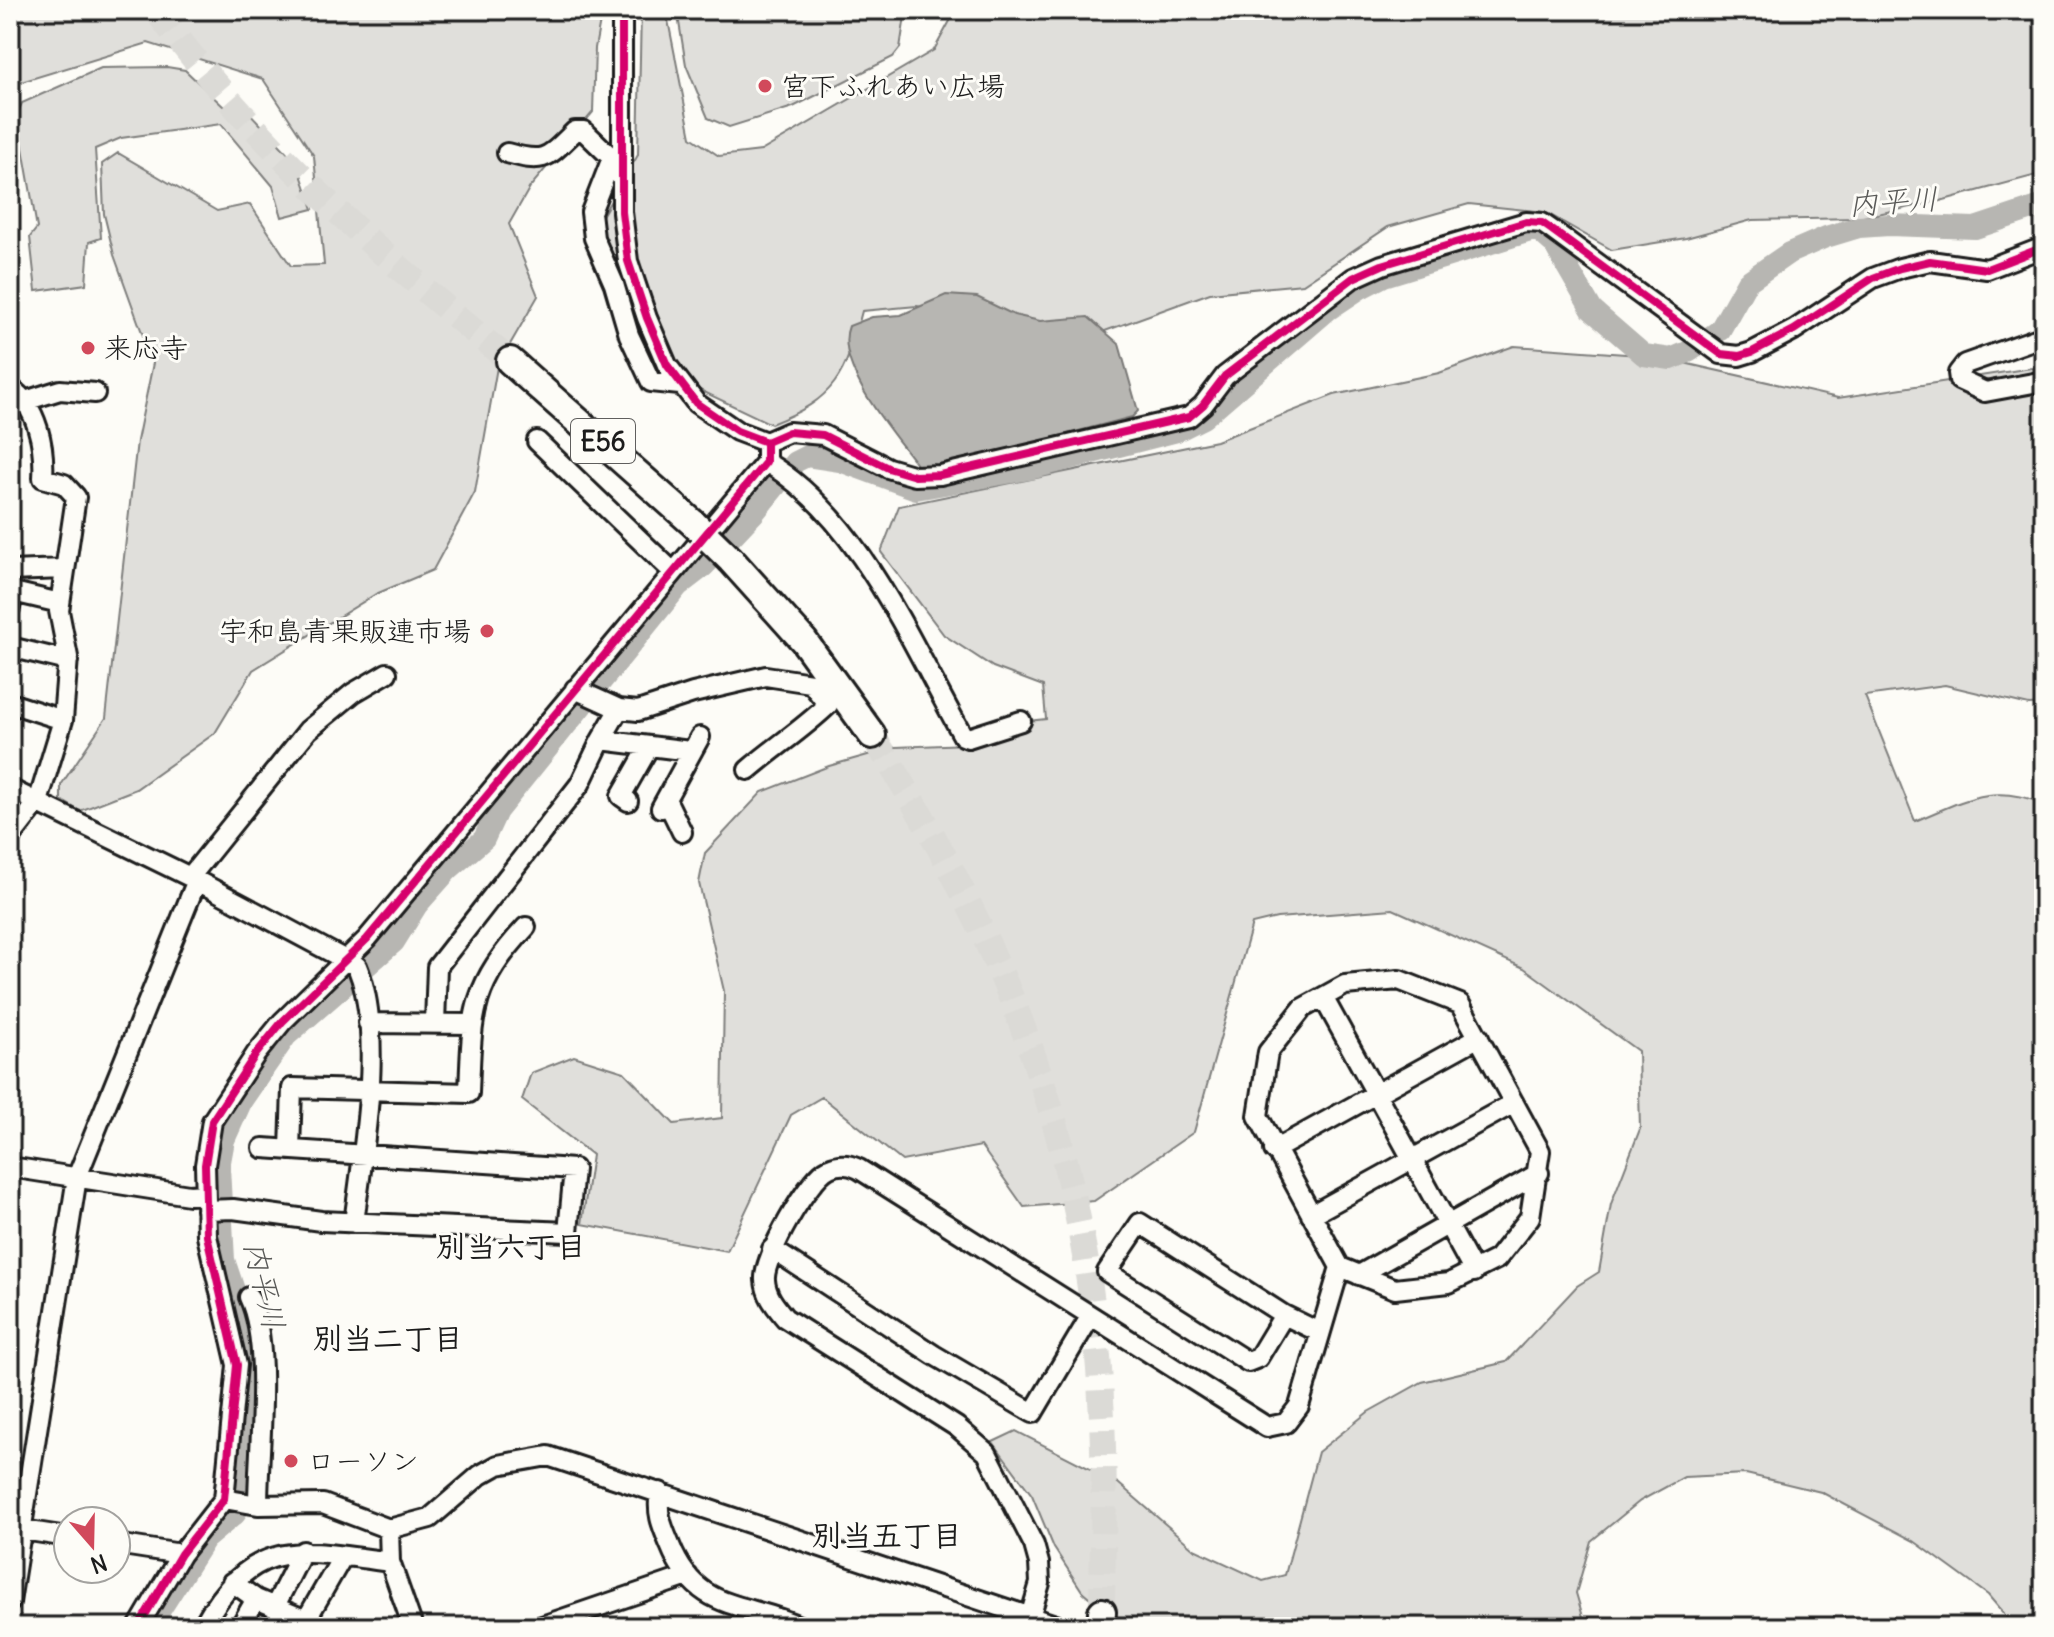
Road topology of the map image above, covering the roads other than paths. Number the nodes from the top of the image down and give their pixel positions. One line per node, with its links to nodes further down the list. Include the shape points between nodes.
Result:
1 (622, 10): 7 (street, via 622,212 628,261 647,318)
2 (507, 153): 7 (street, via 545,159 575,131 584,131 612,158 591,212 594,238 651,382)
3 (2044, 247): 12 (street, via 1987,269 1930,261 1900,268 1873,278 1794,330 1739,356 1721,354 1542,223 1526,222 1353,278 1235,368 1189,417 1153,428 915,476 823,435 789,432)
4 (2044, 336): 6 (street, via 1965,364 1958,373 1959,380 1985,392)
5 (510, 361): 27 (highway, E56, bridge, via 731,560 804,641)
6 (2044, 381)
7 (680, 385): 12 (street, via 737,431)
8 (10, 388): 10 (street)
9 (95, 393): 10 (street, via 60,390)
10 (25, 401): 14 (street, via 45,450 45,482 64,484 76,497)
11 (537, 441): 16 (street)
12 (766, 442): 13 (street)
13 (776, 469): 16 (street); 26 (street, via 816,503 862,556 963,736)
14 (64, 569): 15 (street); 17 (street)
15 (10, 571)
16 (672, 571): 22 (street)
17 (60, 603): 18 (street, via 13,592); 20 (street)
18 (10, 608)
19 (10, 647): 20 (street)
20 (68, 661): 25 (street)
21 (387, 673): 36 (street, via 308,730)
22 (580, 692): 24 (street); 38 (street)
23 (10, 703): 25 (street)
24 (613, 706): 28 (street); 30 (street, via 638,711 766,676 811,683 828,705)
25 (63, 720): 33 (street)
26 (1021, 721)
27 (872, 735)
28 (601, 740): 29 (street); 41 (street, via 580,784 437,967)
29 (649, 747): 32 (street, via 621,796); 34 (street, via 695,744 663,804)
30 (748, 770)
31 (10, 789): 33 (street)
32 (628, 801)
33 (38, 802): 35 (street); 36 (street)
34 (682, 832)
35 (10, 838)
36 (193, 879): 38 (street); 54 (street)
37 (526, 927): 42 (street, via 479,989)
38 (356, 970): 40 (street); 55 (street, via 282,1022 226,1096 206,1146)
39 (1323, 997): 43 (street, via 1345,985 1399,980 1460,1004); 45 (street); 49 (street, via 1303,1008 1268,1052 1258,1116)
40 (368, 1023): 41 (street); 44 (street)
41 (435, 1023): 42 (street)
42 (472, 1024): 44 (street, via 469,1093)
43 (1479, 1037): 45 (street); 46 (street)
44 (369, 1089): 48 (street, via 292,1088); 50 (street)
45 (1377, 1094): 49 (street); 51 (street)
46 (1514, 1103): 51 (street); 53 (street, via 1540,1151)
47 (263, 1148): 48 (street)
48 (290, 1150): 50 (street)
49 (1274, 1150): 56 (street)
50 (362, 1156): 57 (street); 57 (street, via 574,1169 568,1232)
51 (1413, 1159): 56 (street); 58 (street)
52 (10, 1167): 54 (street)
53 (1539, 1173): 58 (street); 61 (street, via 1530,1217 1497,1259)
54 (77, 1177): 55 (street); 69 (street)
55 (215, 1206): 57 (street); 68 (street, via 212,1263 235,1341)
56 (1311, 1215): 60 (street)
57 (354, 1223)
58 (1449, 1224): 61 (street); 62 (street)
59 (772, 1249): 65 (street, via 822,1172 843,1164 859,1169); 65 (street, via 1033,1413); 82 (street, via 765,1282 785,1318 957,1427 987,1453 1037,1554 1040,1583)
60 (1340, 1267): 62 (street); 66 (street)
61 (1474, 1272): 62 (street, via 1449,1283 1395,1289)
62 (1359, 1275)
63 (249, 1297): 68 (street, via 262,1359)
64 (1284, 1315): 64 (street, via 1258,1358 1248,1362 1107,1272 1140,1223); 66 (street)
65 (1090, 1317): 66 (street, via 1267,1427 1295,1416)
66 (1319, 1332)
67 (660, 1492): 70 (street, via 566,1459 524,1458 480,1475 430,1518); 77 (street, via 657,1510); 82 (street)
68 (241, 1502): 70 (street, via 323,1504); 74 (street)
69 (17, 1529): 71 (street); 80 (street)
70 (389, 1529): 76 (street)
71 (52, 1534)
72 (132, 1546): 74 (street)
73 (303, 1551): 75 (street); 78 (street, via 267,1559); 81 (street)
74 (181, 1554): 84 (street)
75 (343, 1556): 76 (street); 83 (street)
76 (390, 1562): 87 (street)
77 (688, 1576): 88 (street); 89 (street, via 714,1598)
78 (232, 1582): 79 (street); 85 (street)
79 (256, 1599): 81 (street); 86 (street)
80 (10, 1602)
81 (274, 1608): 83 (street)
82 (1030, 1617): 90 (street)
83 (310, 1625)
84 (138, 1627)
85 (202, 1627)
86 (240, 1627)
87 (413, 1627)
88 (539, 1627)
89 (801, 1627)
90 (1061, 1627)

